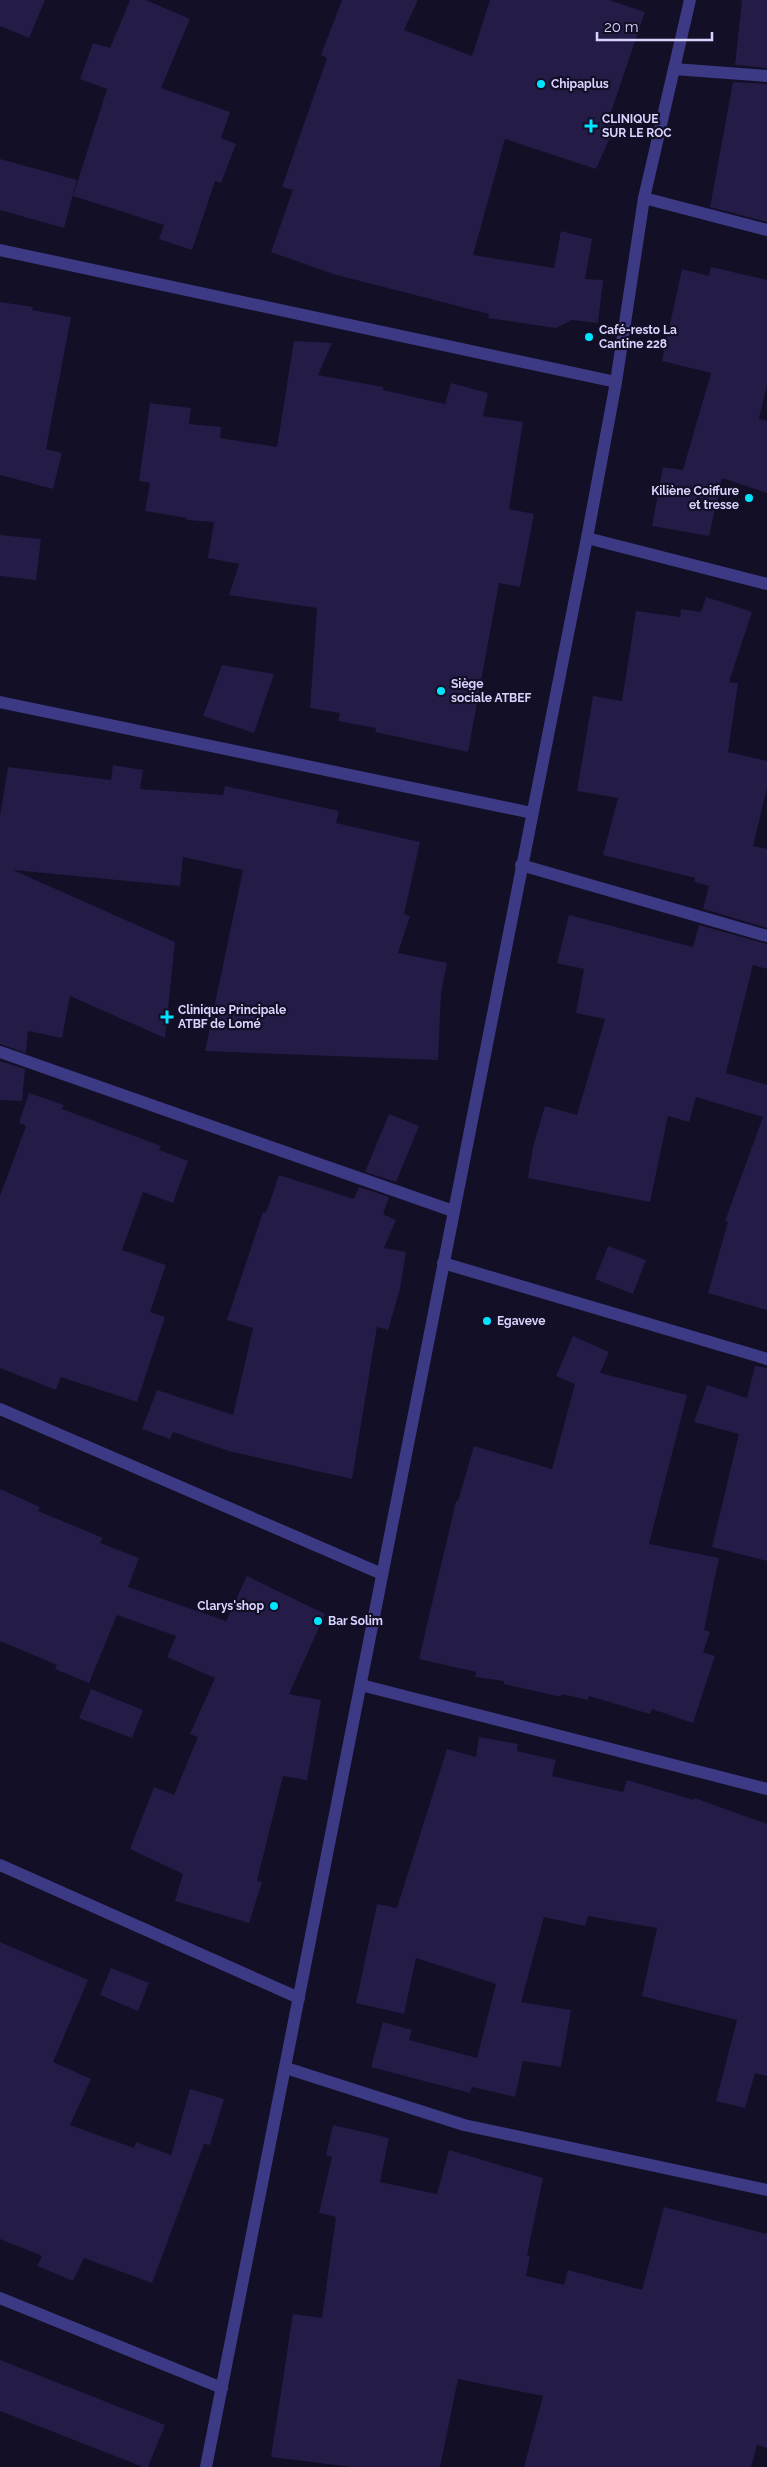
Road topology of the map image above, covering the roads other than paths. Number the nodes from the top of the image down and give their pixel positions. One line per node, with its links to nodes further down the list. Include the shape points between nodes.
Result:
1 (690, 0): 2 (street)
2 (674, 69): 3 (street); 4 (street)
3 (767, 76)
4 (644, 198): 5 (street); 7 (street)
5 (767, 230)
6 (0, 250): 7 (street)
7 (616, 382): 8 (street)
8 (587, 538): 9 (street); 11 (street)
9 (767, 584)
10 (0, 702): 11 (street)
11 (532, 813): 12 (street)
12 (521, 865): 13 (street); 15 (street)
13 (767, 936)
14 (0, 1052): 15 (street)
15 (453, 1210): 16 (street)
16 (443, 1263): 17 (street); 19 (street)
17 (767, 1359)
18 (0, 1409): 19 (street)
19 (382, 1574): 20 (street)
20 (361, 1685): 21 (street); 23 (street)
21 (767, 1789)
22 (0, 1866): 23 (street)
23 (299, 1998): 24 (street)
24 (286, 2068): 25 (street, via 464,2124); 27 (street)
25 (767, 2190)
26 (0, 2298): 27 (street)
27 (222, 2388): 28 (street)
28 (206, 2467)

